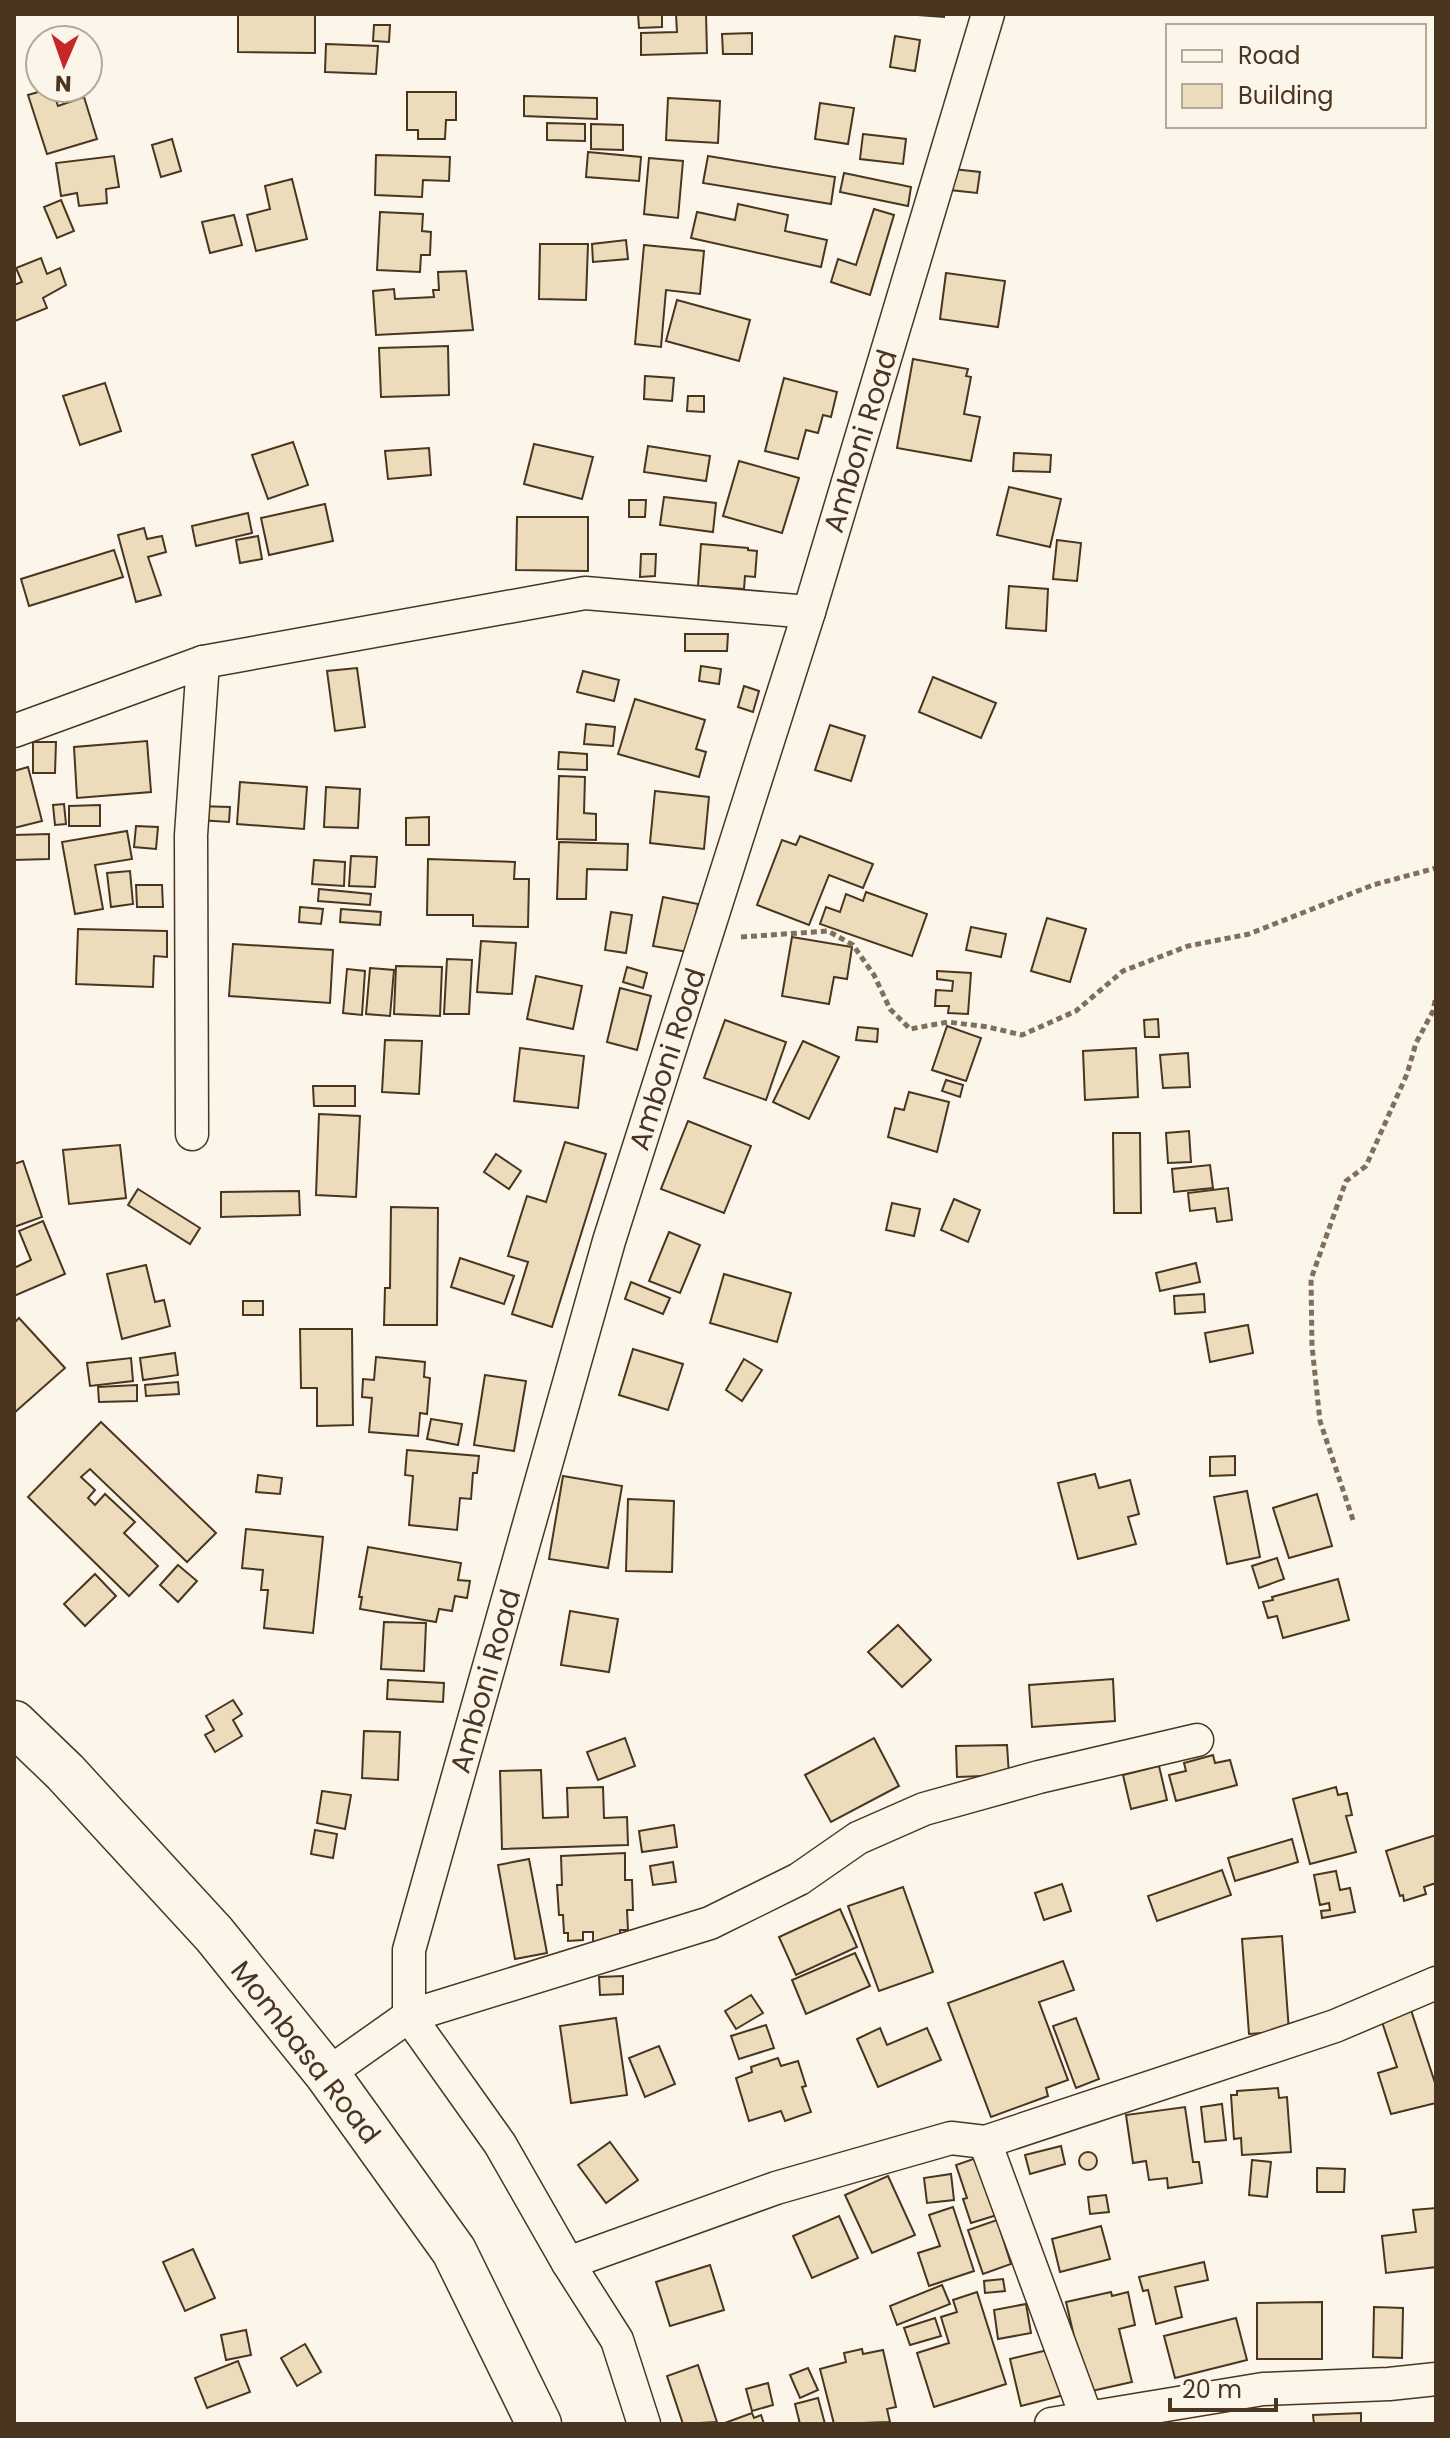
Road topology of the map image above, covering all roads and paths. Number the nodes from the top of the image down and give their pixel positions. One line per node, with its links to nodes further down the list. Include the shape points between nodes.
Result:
1 (988, 14): 2 (street, Amboni Road)
2 (809, 612): 3 (street, via 585,593); 6 (street, Amboni Road)
3 (203, 662): 4 (street); 8 (street, via 191,835)
4 (14, 731)
5 (1436, 868): 6 (path, via 1373,885 1249,934 1188,946 1123,971 1076,1011 1022,1035 948,1022 910,1029 890,1009 853,945 828,931)
6 (705, 940): 13 (street, Amboni Road, via 609,1241 409,1950)
7 (1436, 996): 9 (path, via 1366,1166 1346,1181 1311,1279 1320,1421)
8 (192, 1134)
9 (1353, 1520)
10 (14, 1723): 14 (highway, Mombasa Road, via 214,1934)
11 (1197, 1740): 13 (street, via 924,1809 858,1838 799,1879 710,1923)
12 (1436, 1983): 15 (street, via 1335,2026)
13 (409, 2016): 14 (street); 16 (street, via 500,2144)
14 (327, 2074): 19 (highway, Mombasa Road, via 454,2251)
15 (985, 2142): 16 (street, via 951,2138 791,2183); 18 (street)
16 (568, 2263): 20 (street, via 617,2340)
17 (1436, 2379): 18 (street, via 1263,2389)
18 (1087, 2420): 21 (street)
19 (539, 2424)
20 (644, 2424)
21 (1051, 2424)

